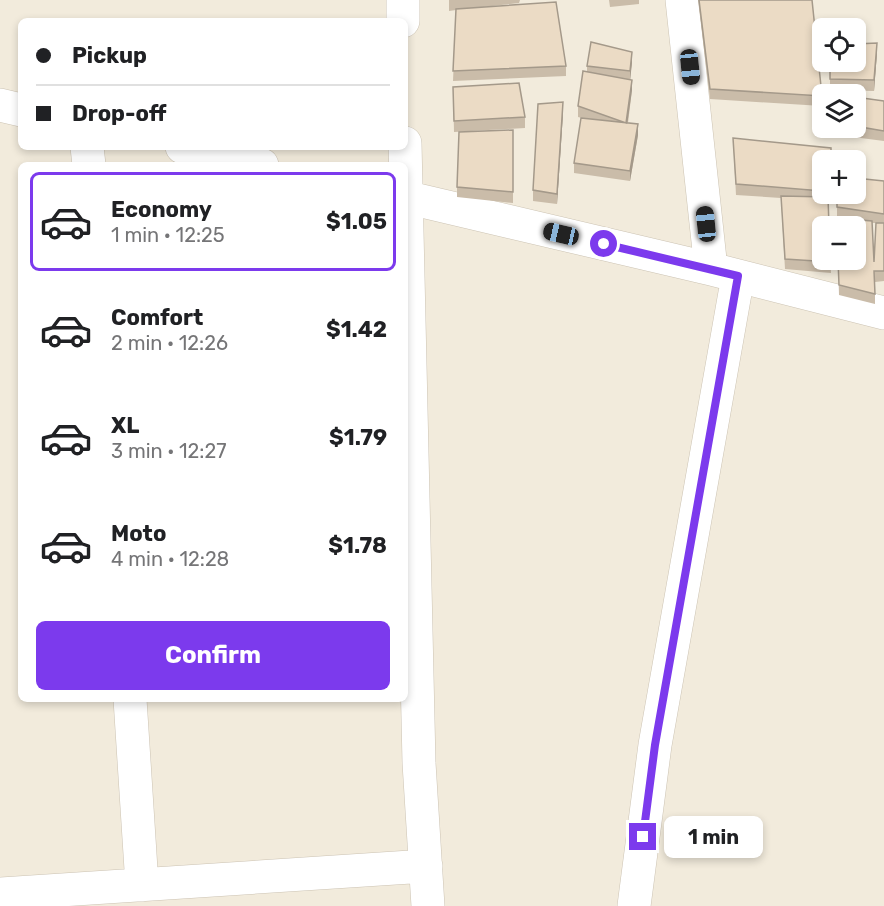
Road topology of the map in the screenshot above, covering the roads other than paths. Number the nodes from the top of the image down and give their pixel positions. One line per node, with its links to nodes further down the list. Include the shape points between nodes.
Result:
1 (403, 0): 3 (street)
2 (682, 0): 9 (street)
3 (403, 18)
4 (0, 105): 5 (street)
5 (18, 109)
6 (195, 150): 7 (street)
7 (249, 162)
8 (408, 198): 9 (street)
9 (724, 272): 10 (street); 17 (street)
10 (884, 313)
11 (408, 318): 13 (street, via 419,763)
12 (130, 702): 14 (street)
13 (426, 866): 14 (street); 16 (street)
14 (142, 885): 15 (street)
15 (0, 894)
16 (429, 906)
17 (634, 906)

